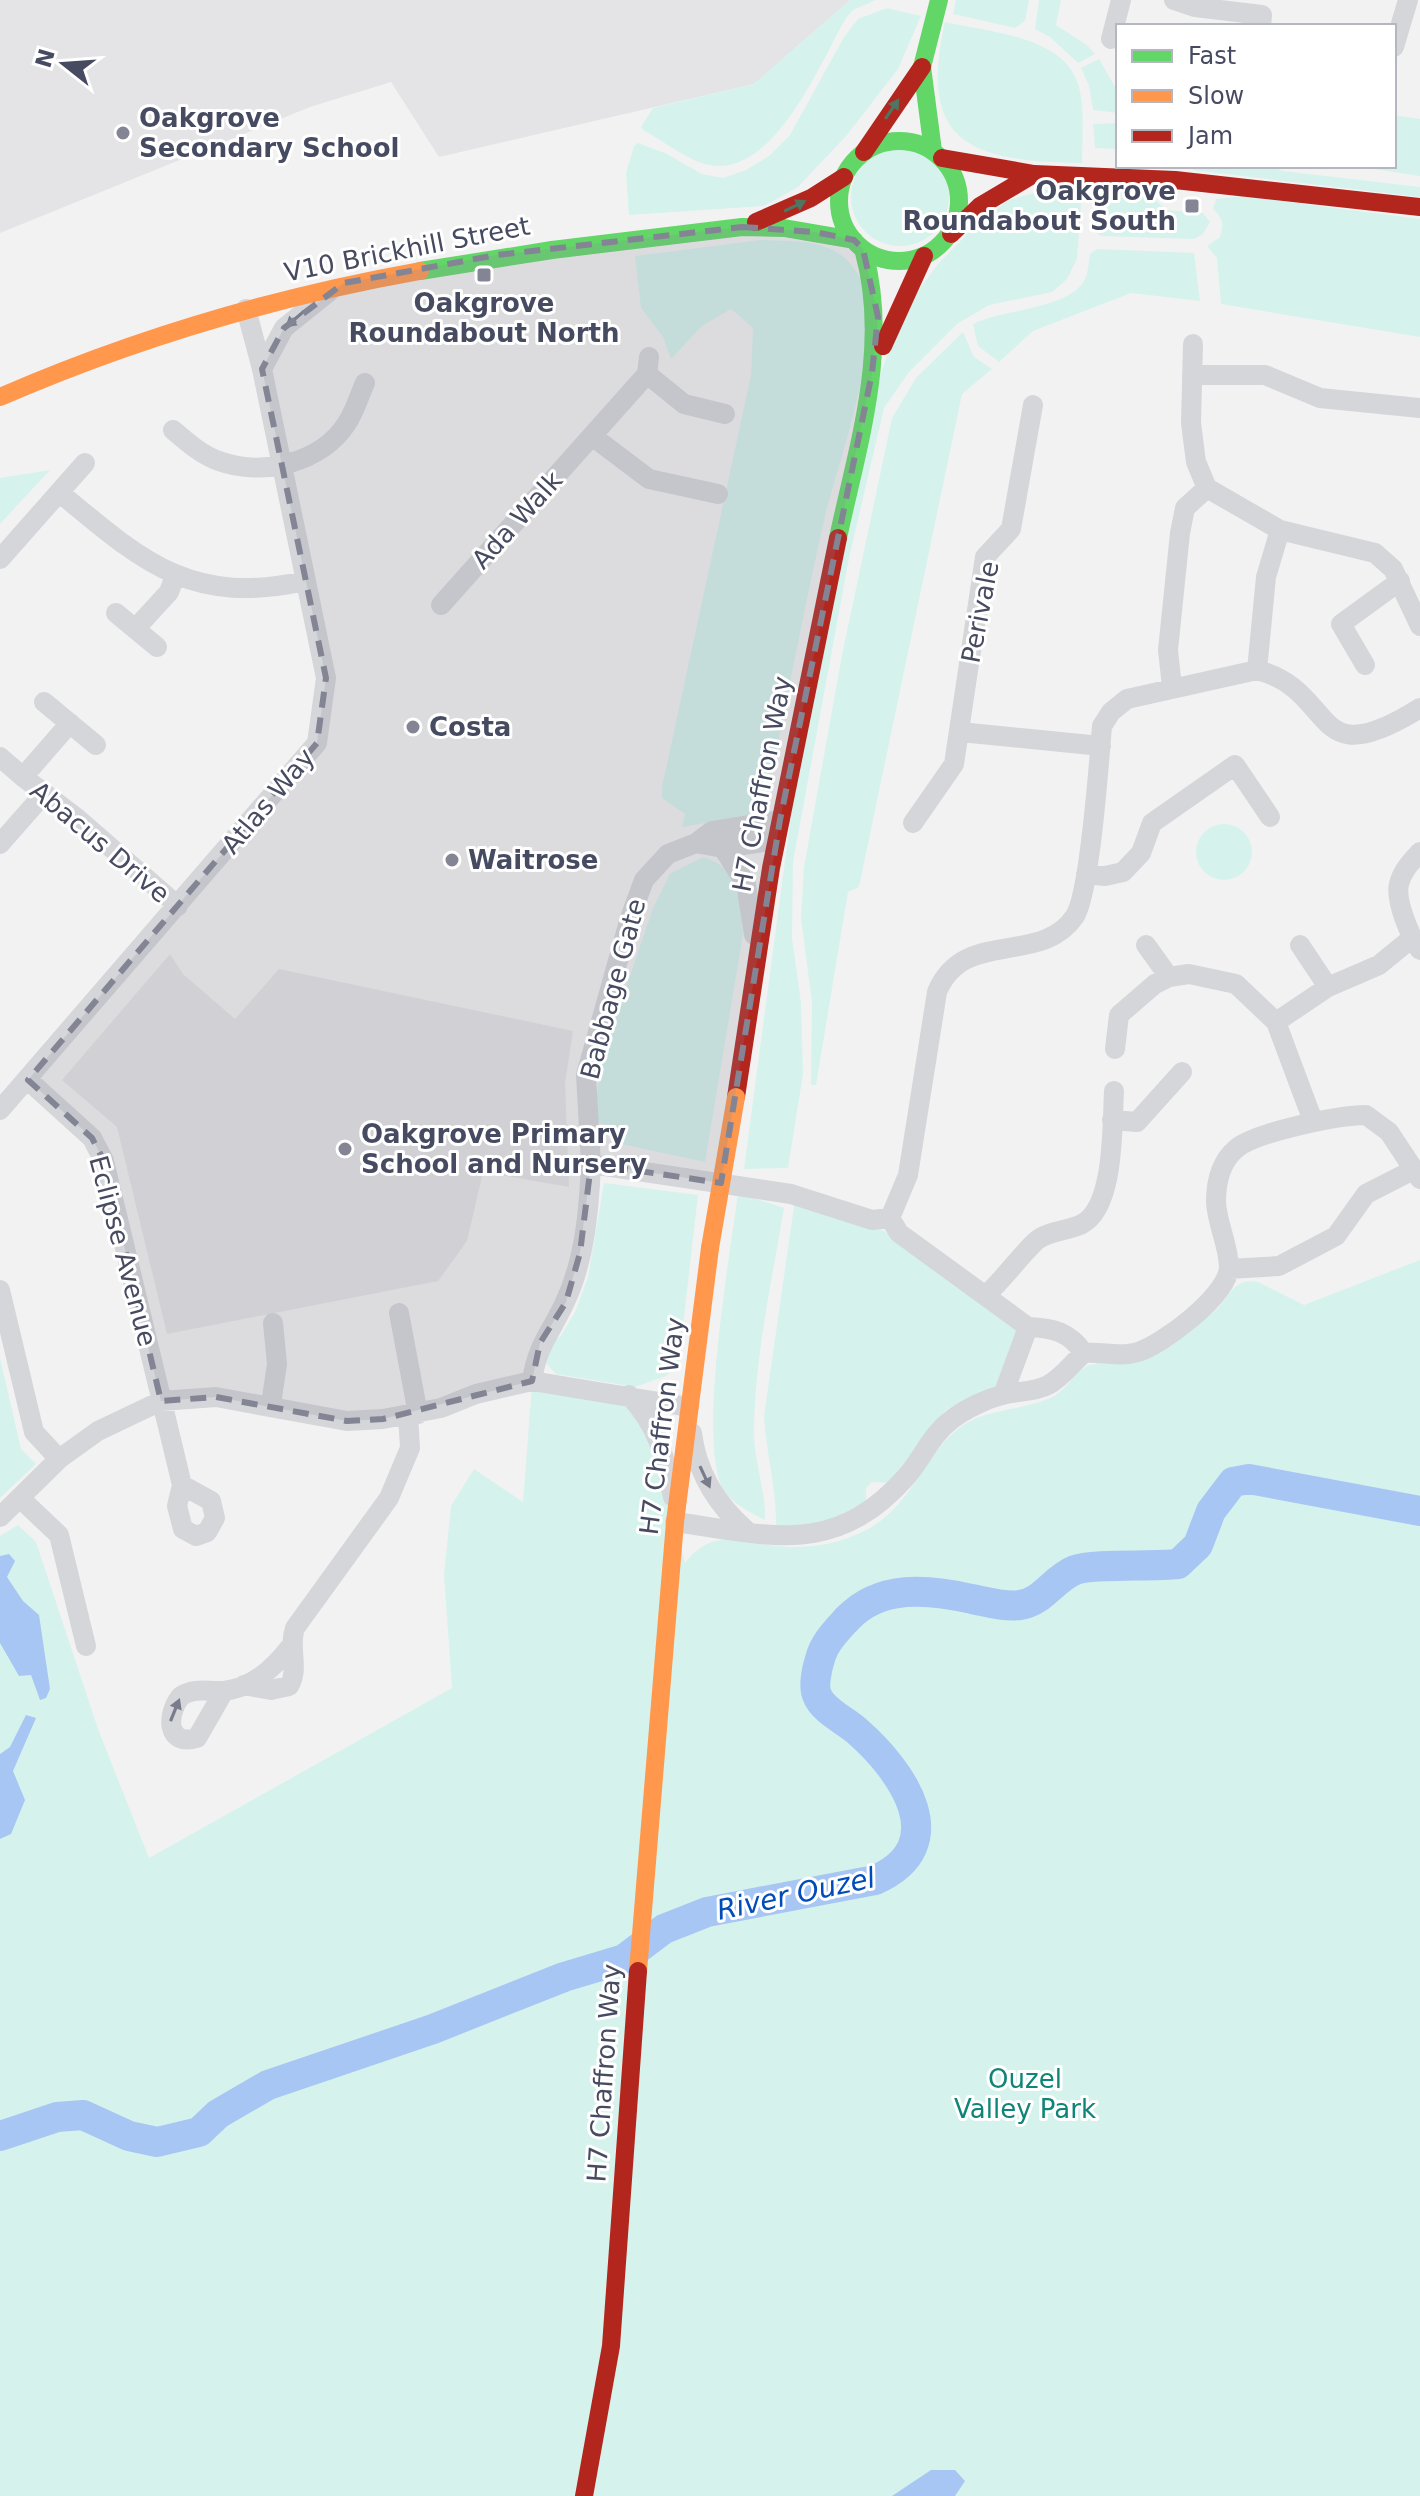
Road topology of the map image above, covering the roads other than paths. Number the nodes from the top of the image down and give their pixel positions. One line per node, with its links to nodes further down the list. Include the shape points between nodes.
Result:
1 (939, 0): 8 (street)
2 (1121, 0): 6 (street)
3 (1174, 0): 5 (street, via 1262,15)
4 (1408, 0): 7 (street)
5 (1261, 24)
6 (1111, 39)
7 (1396, 40)
8 (922, 67): 9 (street, one-way to 8); 10 (street)
9 (864, 152): 10 (street, via 898,140); 12 (street)
10 (937, 154): 11 (street); 15 (street, via 952,172 959,196)
11 (1034, 174): 13 (street, via 1301,191); 15 (street, via 980,206)
12 (844, 177): 14 (street, V10 Brickhill Street, one-way to 12, via 788,209); 16 (street, via 840,210)
13 (1420, 207)
14 (742, 227): 16 (street, V10 Brickhill Street, via 784,228); 18 (street, V10 Brickhill Street, via 497,255)
15 (948, 237): 17 (street)
16 (858, 244): 17 (street, via 893,261); 22 (street, H7 Chaffron Way, via 874,282 878,317)
17 (924, 256): 22 (street, H7 Chaffron Way)
18 (344, 283): 19 (street, V10 Brickhill Street); 21 (street, one-way to 21, via 284,328)
19 (246, 309): 21 (street, Atlas Way); 25 (street, V10 Brickhill Street)
20 (1193, 344): 23 (street)
21 (262, 369): 32 (street, Atlas Way)
22 (872, 373): 60 (street, H7 Chaffron Way)
23 (1192, 375): 27 (street, via 1265,375 1320,398); 33 (street, via 1196,462)
24 (365, 383): 32 (street, via 347,423 331,442 306,458)
25 (0, 397)
26 (1033, 405): 52 (street, Perivale, via 1011,529 985,557)
27 (1420, 408)
28 (725, 414): 30 (street, Ada Walk, via 684,404 648,365)
29 (173, 430): 32 (street, via 218,461 248,468)
30 (592, 436): 35 (street, via 649,479); 41 (street, Ada Walk)
31 (85, 463): 34 (street)
32 (281, 464): 39 (street, Atlas Way)
33 (1207, 488): 36 (street); 48 (street, via 1185,508 1180,533 1168,641)
34 (60, 493): 37 (street); 38 (street, via 127,549)
35 (718, 494)
36 (1280, 530): 40 (street, via 1375,553); 47 (street, via 1266,577)
37 (0, 559)
38 (175, 576): 39 (street, via 237,590); 44 (street, via 169,592)
39 (305, 581): 66 (street, Atlas Way, via 326,678 317,743)
40 (1400, 581): 43 (street); 46 (street, via 1341,624)
41 (441, 605)
42 (116, 613): 44 (street)
43 (1420, 626)
44 (136, 628): 45 (street)
45 (157, 647)
46 (1365, 665)
47 (1257, 670): 48 (street); 50 (street, via 1296,686 1338,733 1376,732)
48 (1172, 687): 54 (street, via 1127,699 1111,712 1102,726)
49 (44, 702): 51 (street)
50 (1420, 708)
51 (70, 723): 53 (street); 56 (street, Abacus Drive)
52 (960, 732): 54 (street); 59 (street, Perivale, via 954,764)
53 (96, 745)
54 (1101, 746): 65 (street)
55 (0, 757): 56 (street, Abacus Drive)
56 (23, 777): 57 (street, Abacus Drive)
57 (43, 795): 62 (street); 66 (street, Abacus Drive)
58 (1270, 817): 65 (street, via 1235,765 1152,823 1141,853 1123,872)
59 (909, 828)
60 (778, 830): 61 (street, Babbage Gate, via 712,831); 63 (street); 70 (street, H7 Chaffron Way)
61 (696, 843): 63 (street); 81 (street, Babbage Gate, via 668,854 644,880 630,918 586,1075)
62 (0, 844)
63 (723, 848): 70 (street, via 746,884)
64 (1420, 852): 67 (street, via 1398,887)
65 (1086, 874): 83 (street, via 1083,902 1061,932 970,955 944,975 908,1175)
66 (178, 906): 76 (street, Atlas Way)
67 (1416, 944): 72 (street)
68 (1146, 945): 71 (street)
69 (1300, 945): 72 (street)
70 (757, 954): 96 (street, H7 Chaffron Way, bridge)
71 (1169, 977): 73 (street, via 1189,974 1236,984); 74 (street, via 1119,1015)
72 (1328, 987): 73 (street)
73 (1276, 1022): 80 (street)
74 (1115, 1049)
75 (1182, 1072): 79 (street, via 1137,1122)
76 (28, 1080): 78 (street, Atlas Way); 94 (street, Eclipse Avenue, via 92,1138 104,1161)
77 (1114, 1091): 79 (street)
78 (0, 1110)
79 (1112, 1120): 86 (street, via 1106,1189 1097,1213 1083,1224 1038,1239)
80 (1313, 1121): 82 (street, via 1366,1115 1389,1132); 84 (street, via 1239,1146 1220,1168 1216,1202)
81 (591, 1164): 83 (street, via 818,1200 872,1220); 91 (street, Babbage Gate, via 580,1253 566,1302 540,1343)
82 (1416, 1174): 84 (street, via 1366,1194 1336,1236 1279,1266)
83 (890, 1218): 86 (street, via 899,1233)
84 (1229, 1269): 90 (street, via 1208,1306 1140,1351)
85 (0, 1290): 98 (street, via 34,1432)
86 (986, 1295): 89 (street)
87 (399, 1313): 97 (street)
88 (273, 1323): 95 (street, via 277,1364)
89 (1028, 1327): 90 (street, via 1061,1331); 93 (street)
90 (1084, 1353): 93 (street, via 1047,1386)
91 (532, 1381): 92 (street); 97 (street)
92 (629, 1395): 96 (street); 102 (street, via 662,1445)
93 (1003, 1395): 103 (street, via 950,1420 907,1476 857,1519 807,1536)
94 (161, 1401): 95 (street, via 216,1397); 98 (street, via 98,1431); 99 (street, Eclipse Avenue)
95 (271, 1404): 97 (street, via 347,1421)
96 (688, 1408): 102 (street, H7 Chaffron Way); 103 (street, one-way to 103, via 705,1481 725,1512)
97 (413, 1414): 105 (street, via 410,1448 389,1498 295,1628 290,1647 263,1677)
98 (59, 1459): 100 (street)
99 (182, 1485)
100 (21, 1499): 101 (street); 104 (street, via 59,1535)
101 (0, 1517)
102 (676, 1517): 103 (street); 106 (street, H7 Chaffron Way, via 611,2346)
103 (747, 1532)
104 (86, 1646)
105 (224, 1691)
106 (584, 2496)

